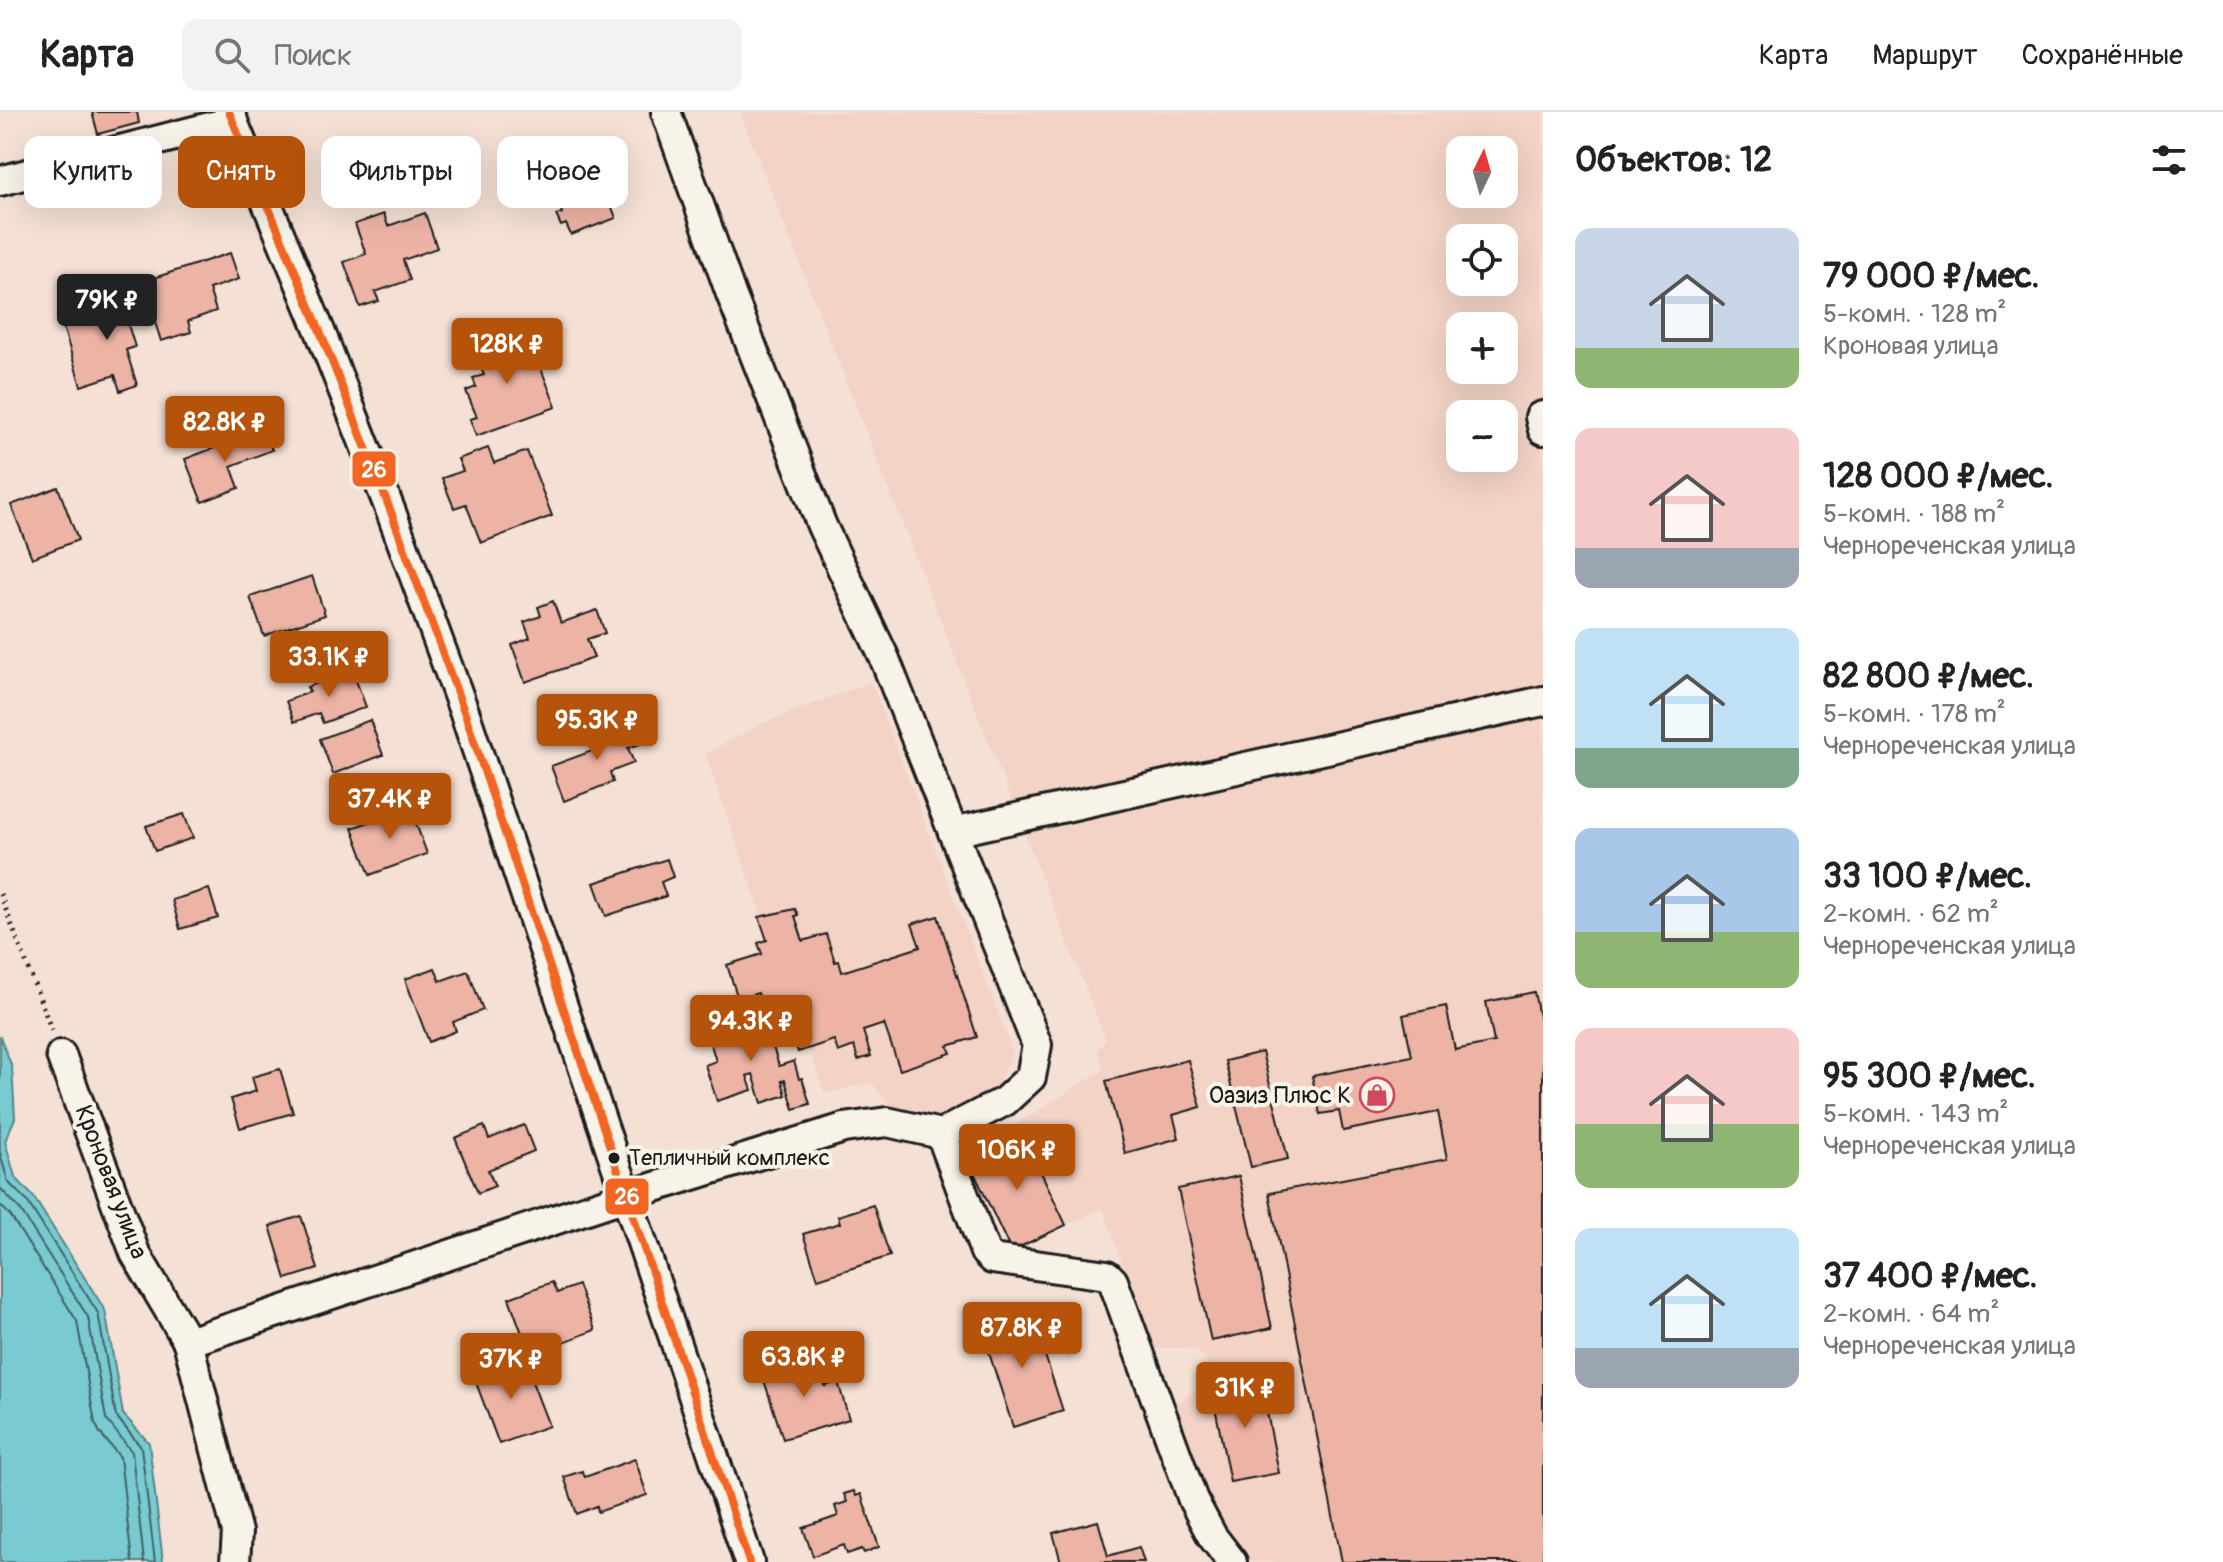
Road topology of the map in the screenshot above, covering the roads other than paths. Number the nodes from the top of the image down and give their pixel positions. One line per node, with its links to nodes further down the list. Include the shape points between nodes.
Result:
1 (666, 112): 7 (street, via 822,526 884,657)
2 (231, 116): 3 (street); 10 (street, via 391,512 465,714)
3 (0, 181)
4 (1543, 416): 5 (street)
5 (1543, 430)
6 (1543, 701): 7 (street)
7 (953, 832): 9 (street, via 1037,1045 1031,1077 1005,1101)
8 (61, 1055): 11 (street, Кроновая улица, via 135,1253)
9 (941, 1134): 10 (street, via 887,1122 844,1128); 14 (street, via 992,1259 1107,1275 1113,1281 1193,1500)
10 (626, 1196): 11 (street); 13 (street)
11 (188, 1342): 12 (street, Кроновая улица, via 237,1532)
12 (235, 1562)
13 (749, 1562)
14 (1232, 1562)

